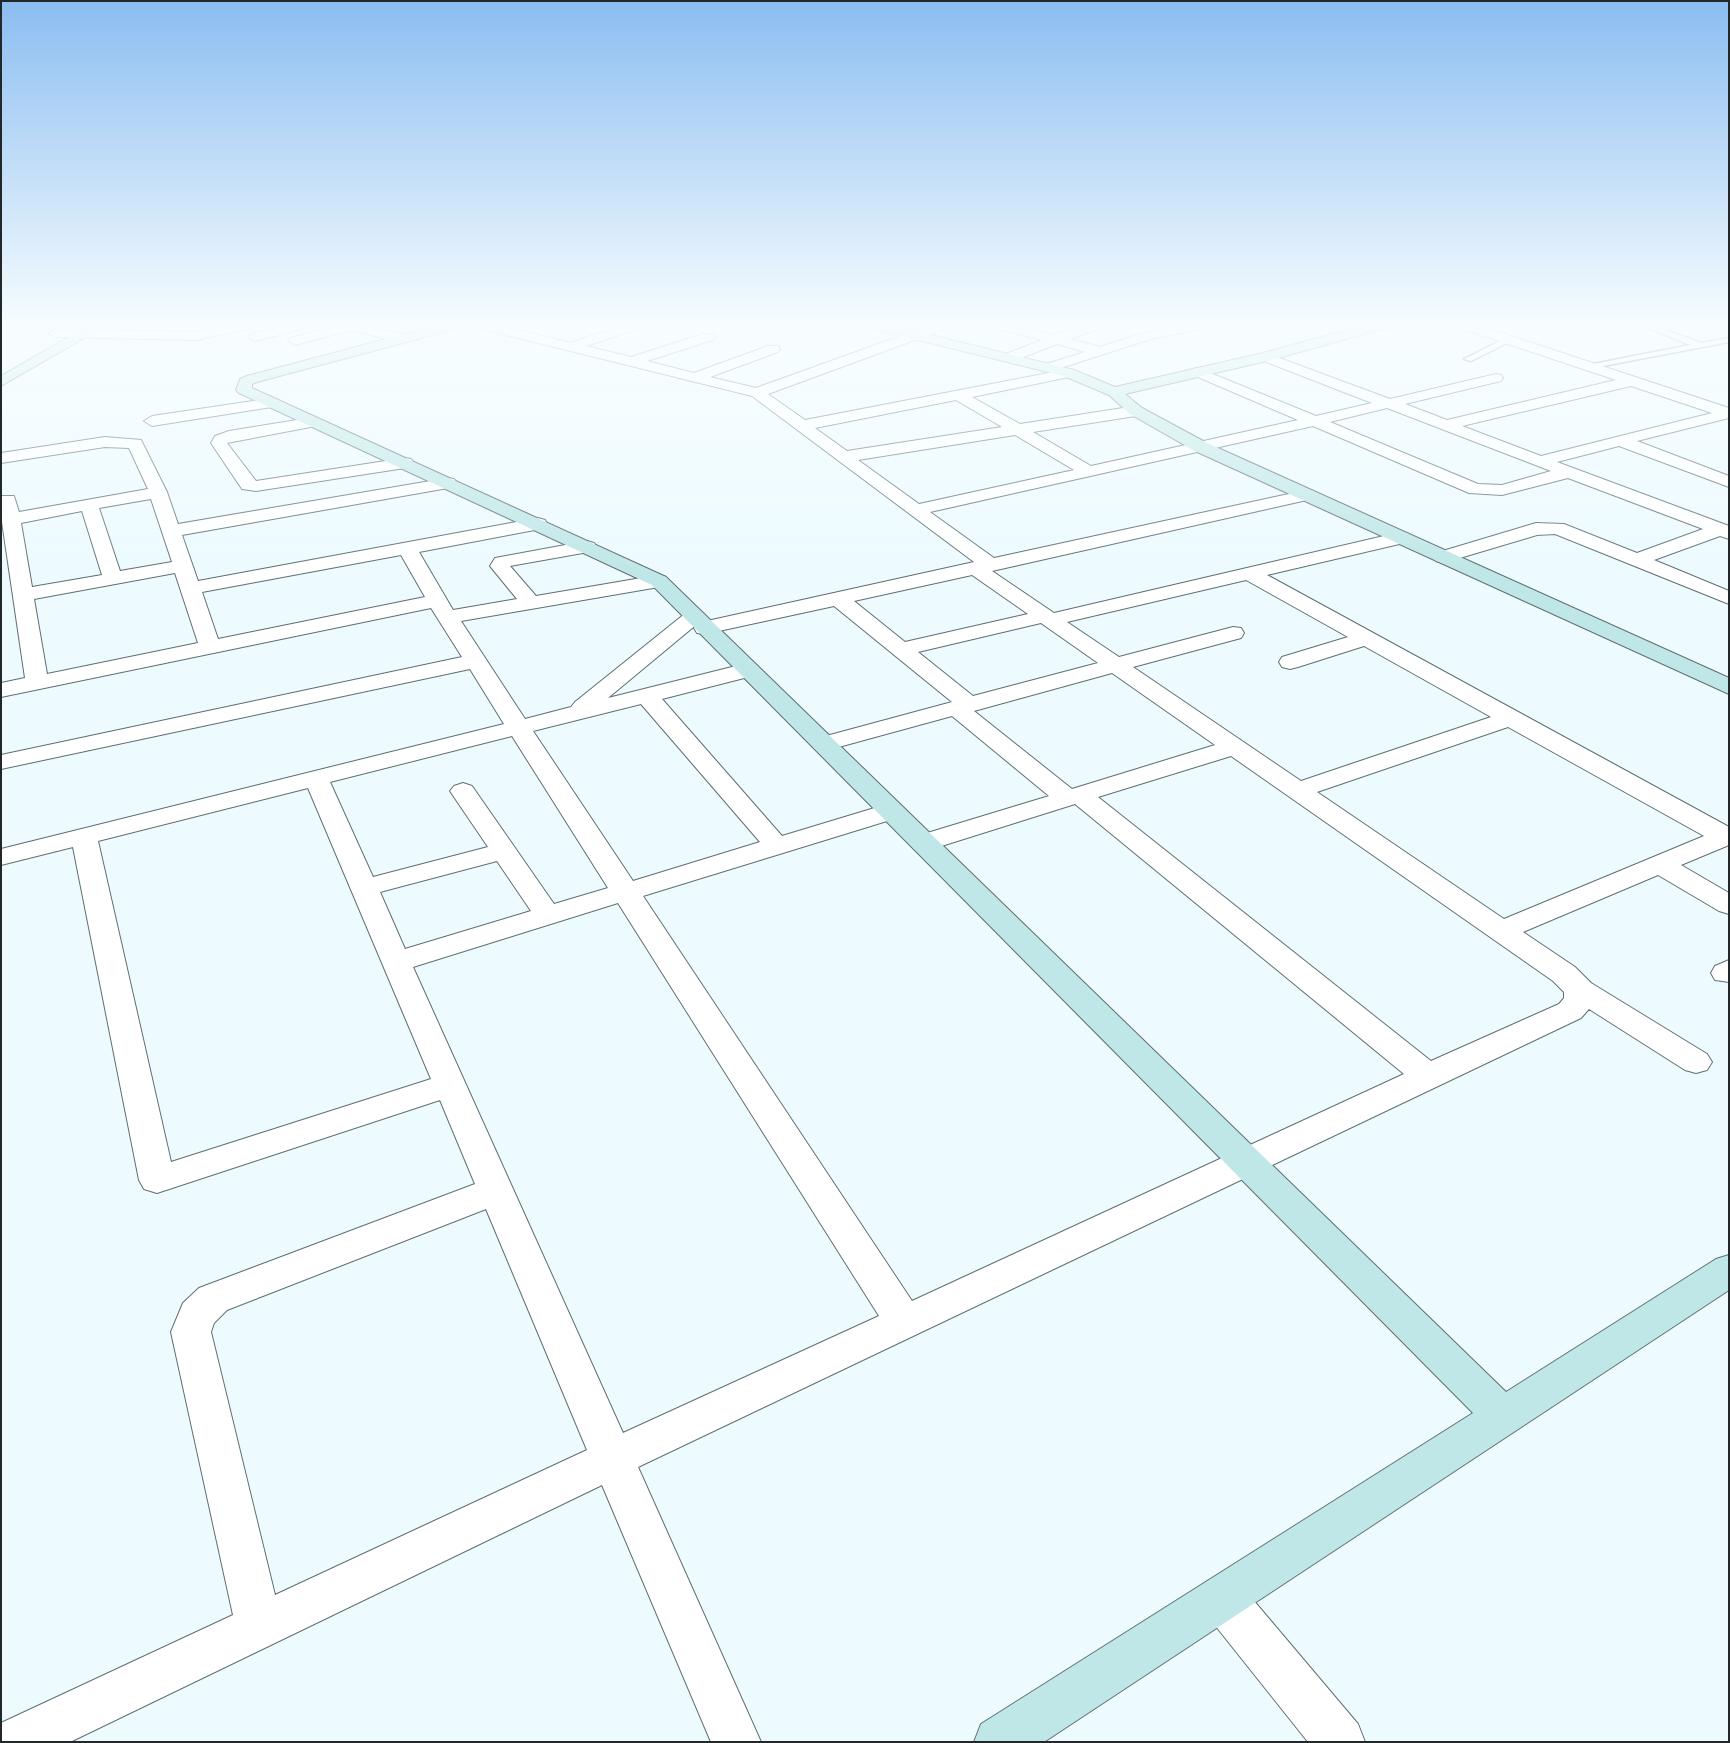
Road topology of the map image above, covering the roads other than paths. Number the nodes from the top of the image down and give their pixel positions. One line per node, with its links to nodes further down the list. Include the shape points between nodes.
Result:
1 (245, 407): 14 (street)
2 (283, 407): 16 (street)
3 (776, 407): 17 (street)
4 (896, 407): 17 (street)
5 (980, 407): 19 (street)
6 (1132, 407): 12 (street)
7 (1282, 407): 15 (street)
8 (1374, 407): 15 (street)
9 (1398, 407): 18 (street)
10 (1523, 407): 18 (street)
11 (1712, 407): 13 (street)
12 (1136, 411): 19 (street); 21 (street)
13 (1729, 413): 20 (street)
14 (152, 421)
15 (1315, 421): 21 (street); 27 (street, via 1475,489 1502,490)
16 (315, 422): 25 (street); 25 (street, via 229,436 220,439 219,443 248,485 256,486)
17 (801, 426): 22 (street)
18 (1446, 426): 24 (street)
19 (1018, 429): 22 (street); 26 (street)
20 (1621, 441): 24 (street); 28 (street)
21 (1201, 447): 26 (street); 31 (street)
22 (843, 457): 33 (street)
23 (1, 458): 30 (street, via 105,442 135,443)
24 (1540, 461): 27 (street)
25 (405, 463): 29 (street)
26 (1090, 472): 33 (street)
27 (1569, 472): 37 (street)
28 (1729, 482)
29 (448, 483): 35 (street); 36 (street)
30 (158, 492): 32 (street); 36 (street)
31 (1307, 495): 38 (street); 44 (street)
32 (89, 505): 34 (street); 46 (street)
33 (916, 510): 44 (street)
34 (8, 521): 49 (street)
35 (538, 524): 39 (street); 40 (street)
36 (171, 531): 43 (street)
37 (1724, 531): 42 (street)
38 (1401, 538): 41 (street); 45 (street)
39 (587, 546): 47 (street); 52 (street, via 502,562 500,566)
40 (407, 548): 48 (street); 53 (street)
41 (1443, 557): 42 (street, via 1544,527 1568,531); 65 (street)
42 (1638, 560): 51 (street)
43 (183, 566): 46 (street); 48 (street)
44 (983, 567): 50 (street); 54 (street)
45 (1248, 573): 54 (street); 57 (street)
46 (113, 579): 49 (street)
47 (658, 581): 52 (street); 55 (street)
48 (190, 588): 58 (street)
49 (24, 595): 64 (street)
50 (838, 598): 55 (street); 59 (street)
51 (1729, 598)
52 (531, 603): 53 (street)
53 (442, 609): 58 (street); 60 (street)
54 (1047, 618): 59 (street); 62 (street)
55 (700, 622): 63 (street); 69 (street)
56 (1233, 633): 62 (street)
57 (1366, 638): 61 (street); 70 (street)
58 (210, 647): 64 (street)
59 (901, 650): 68 (street)
60 (476, 661): 71 (street); 74 (street)
61 (1290, 662)
62 (1116, 666): 68 (street); 73 (street)
63 (748, 670): 67 (street); 72 (street)
64 (38, 682): 66 (street)
65 (1729, 687)
66 (1, 690)
67 (646, 695): 69 (street); 83 (street)
68 (964, 707): 72 (street); 78 (street)
69 (576, 713): 71 (street)
70 (1510, 718): 77 (street); 80 (street)
71 (519, 727): 75 (street); 88 (street)
72 (824, 744): 79 (street)
73 (1233, 747): 77 (street); 78 (street)
74 (1, 762)
75 (316, 778): 81 (street); 87 (street)
76 (463, 791): 84 (street)
77 (1296, 791): 91 (street)
78 (1073, 796): 82 (street); 95 (street)
79 (891, 811): 82 (street); 83 (street)
80 (1727, 836): 86 (street)
81 (84, 837): 85 (street); 96 (street, via 157,1180)
82 (923, 843): 97 (street)
83 (777, 846): 88 (street)
84 (504, 851): 87 (street); 90 (street)
85 (1, 857)
86 (1660, 864): 89 (street); 91 (street)
87 (364, 888): 92 (street)
88 (626, 892): 90 (street); 100 (street)
89 (1729, 906)
90 (548, 916): 92 (street)
91 (1502, 930): 93 (street, via 1564,974)
92 (396, 962): 96 (street)
93 (1580, 990): 94 (street); 95 (street, via 1579,1001 1570,1011)
94 (1696, 1062)
95 (1428, 1076): 97 (street)
96 (450, 1085): 98 (street)
97 (1247, 1164): 100 (street); 101 (street)
98 (496, 1191): 102 (street); 104 (street, via 213,1299 197,1314 191,1332)
99 (1729, 1270): 101 (street)
100 (904, 1323): 102 (street)
101 (1503, 1416): 103 (street)
102 (612, 1459): 104 (street); 106 (street)
103 (1222, 1598): 107 (street); 108 (street)
104 (259, 1626): 105 (street)
105 (15, 1742)
106 (736, 1742)
107 (999, 1742)
108 (1340, 1742)

